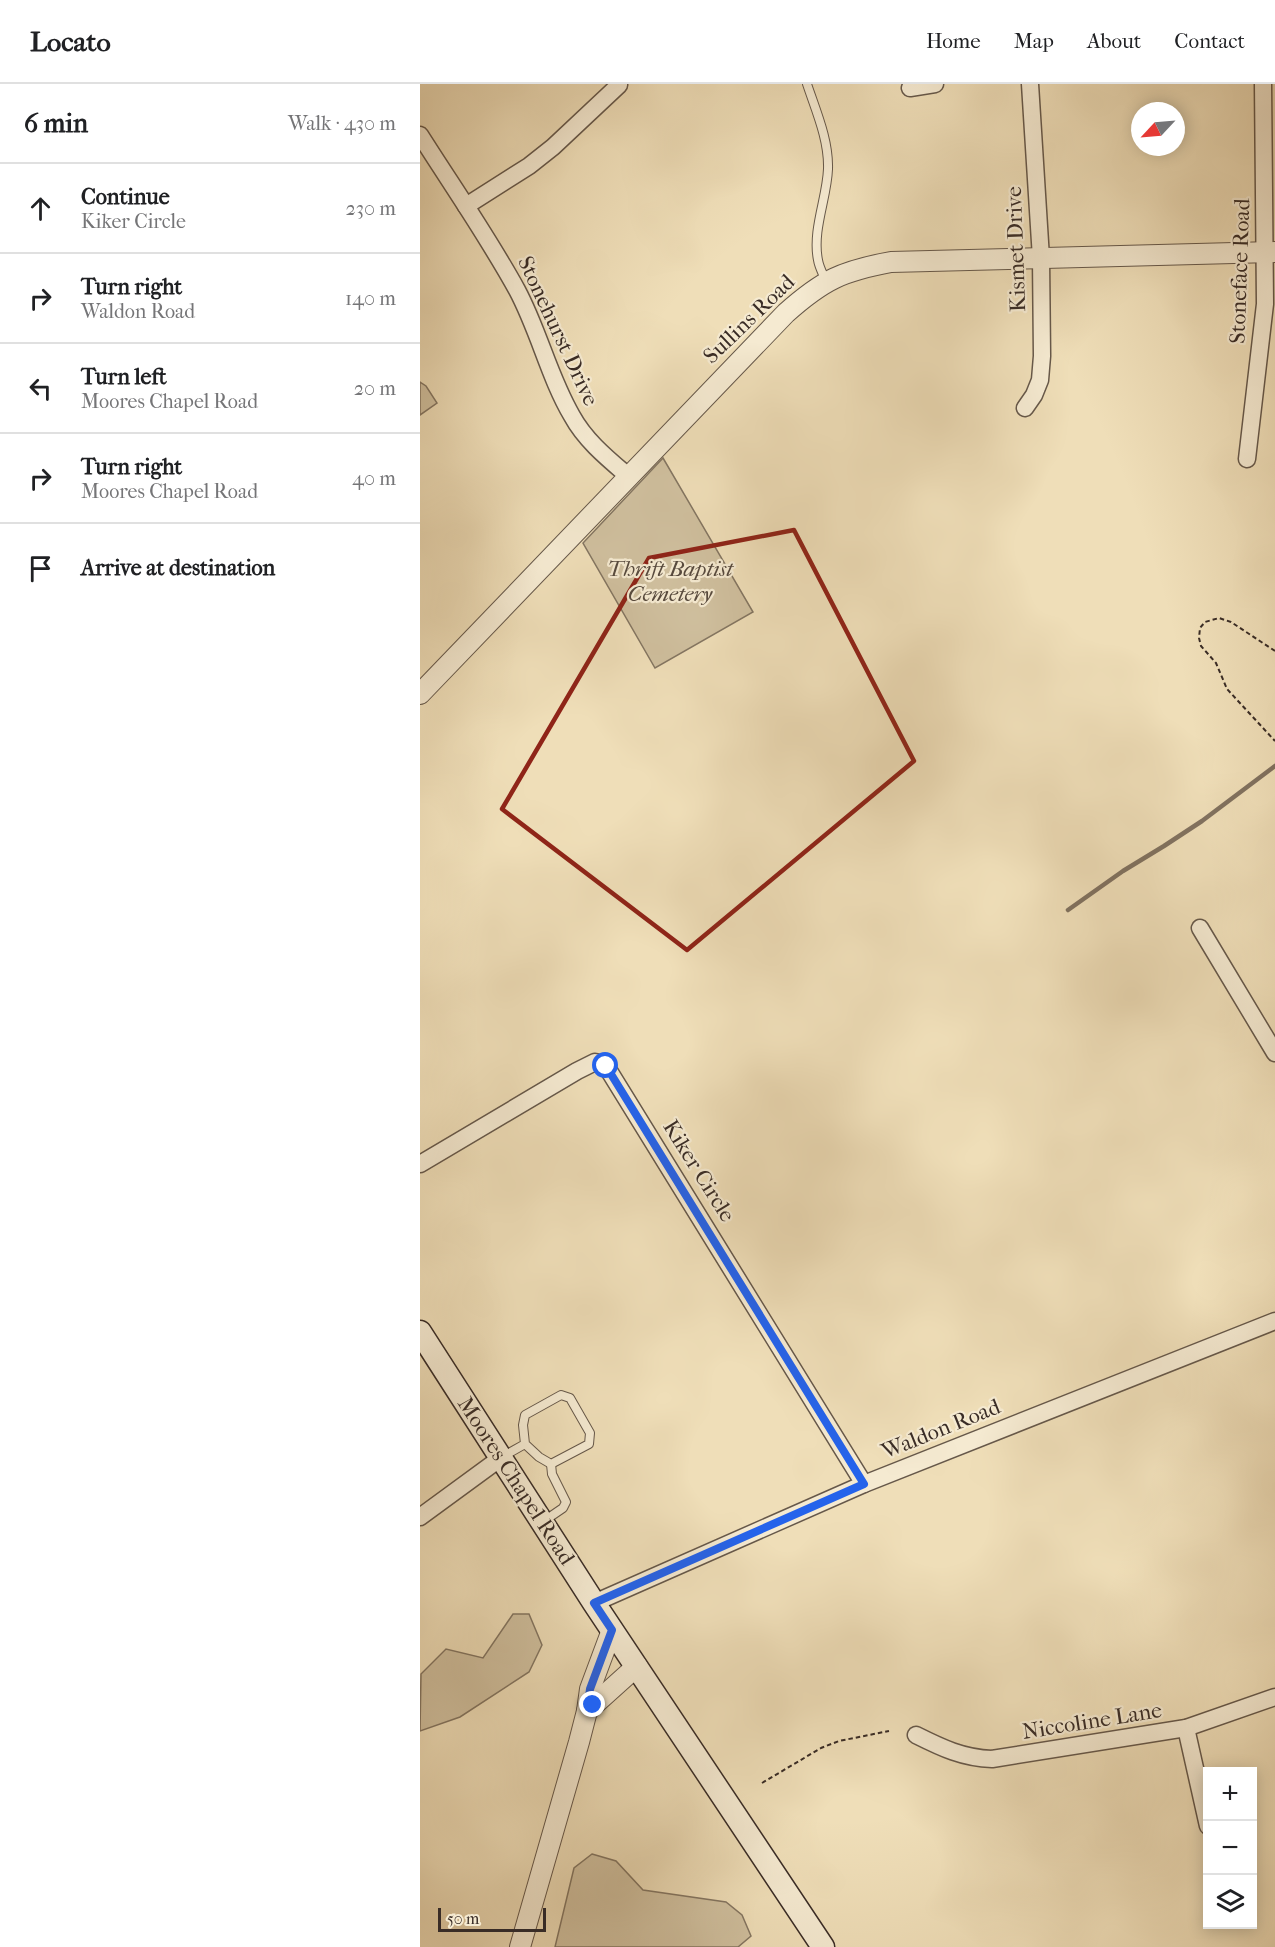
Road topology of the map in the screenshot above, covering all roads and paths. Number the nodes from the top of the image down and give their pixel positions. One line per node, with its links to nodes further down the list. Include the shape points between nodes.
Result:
1 (807, 84): 11 (lane, via 826,143 825,201 817,235 818,260)
2 (935, 84): 6 (street)
3 (1030, 84): 10 (street, Kismet Drive)
4 (1263, 84): 9 (street, Stoneface Road)
5 (619, 85): 8 (street, via 529,166)
6 (910, 88)
7 (420, 135): 8 (street, Stonehurst Drive)
8 (466, 206): 14 (street, Stonehurst Drive, via 519,293 573,418)
9 (1271, 252): 10 (street, Sullins Road); 13 (street, Stoneface Road)
10 (1041, 258): 11 (street, Sullins Road, via 891,262 857,268); 12 (street, Kismet Drive, via 1040,380)
11 (826, 281): 14 (street, Sullins Road, via 786,313)
12 (1025, 408)
13 (1246, 459)
14 (628, 476): 16 (street, Sullins Road)
15 (1275, 651): 17 (path, via 1219,618 1200,628 1201,646 1216,663 1227,689)
16 (420, 694)
17 (1275, 741)
18 (1200, 928): 19 (street)
19 (1268, 1025): 20 (street)
20 (1275, 1053)
21 (420, 1164): 27 (street, Kiker Circle, via 577,1071 595,1062 606,1066)
22 (1275, 1321): 27 (street, Waldon Road)
23 (420, 1332): 25 (main road, Moores Chapel Road)
24 (525, 1444): 25 (lane); 26 (lane); 26 (lane, via 525,1415 561,1395 570,1398 590,1433 589,1444)
25 (502, 1457): 28 (street); 29 (main road, Moores Chapel Road)
26 (551, 1464): 29 (lane, via 566,1502)
27 (864, 1484): 30 (street, Waldon Road)
28 (420, 1517)
29 (543, 1522): 30 (main road, Moores Chapel Road)
30 (594, 1603): 31 (main road, Moores Chapel Road)
31 (612, 1630): 32 (main road, Moores Chapel Road); 34 (street, via 590,1689)
32 (636, 1666): 34 (street); 41 (main road, Moores Chapel Road)
33 (1275, 1697): 35 (street, Niccoline Lane)
34 (587, 1711): 40 (street)
35 (1186, 1728): 37 (street, Niccoline Lane, via 992,1760 972,1758); 39 (street)
36 (889, 1731): 38 (path, via 821,1748)
37 (916, 1735)
38 (762, 1783)
39 (1207, 1821)
40 (520, 1947)
41 (823, 1947)

